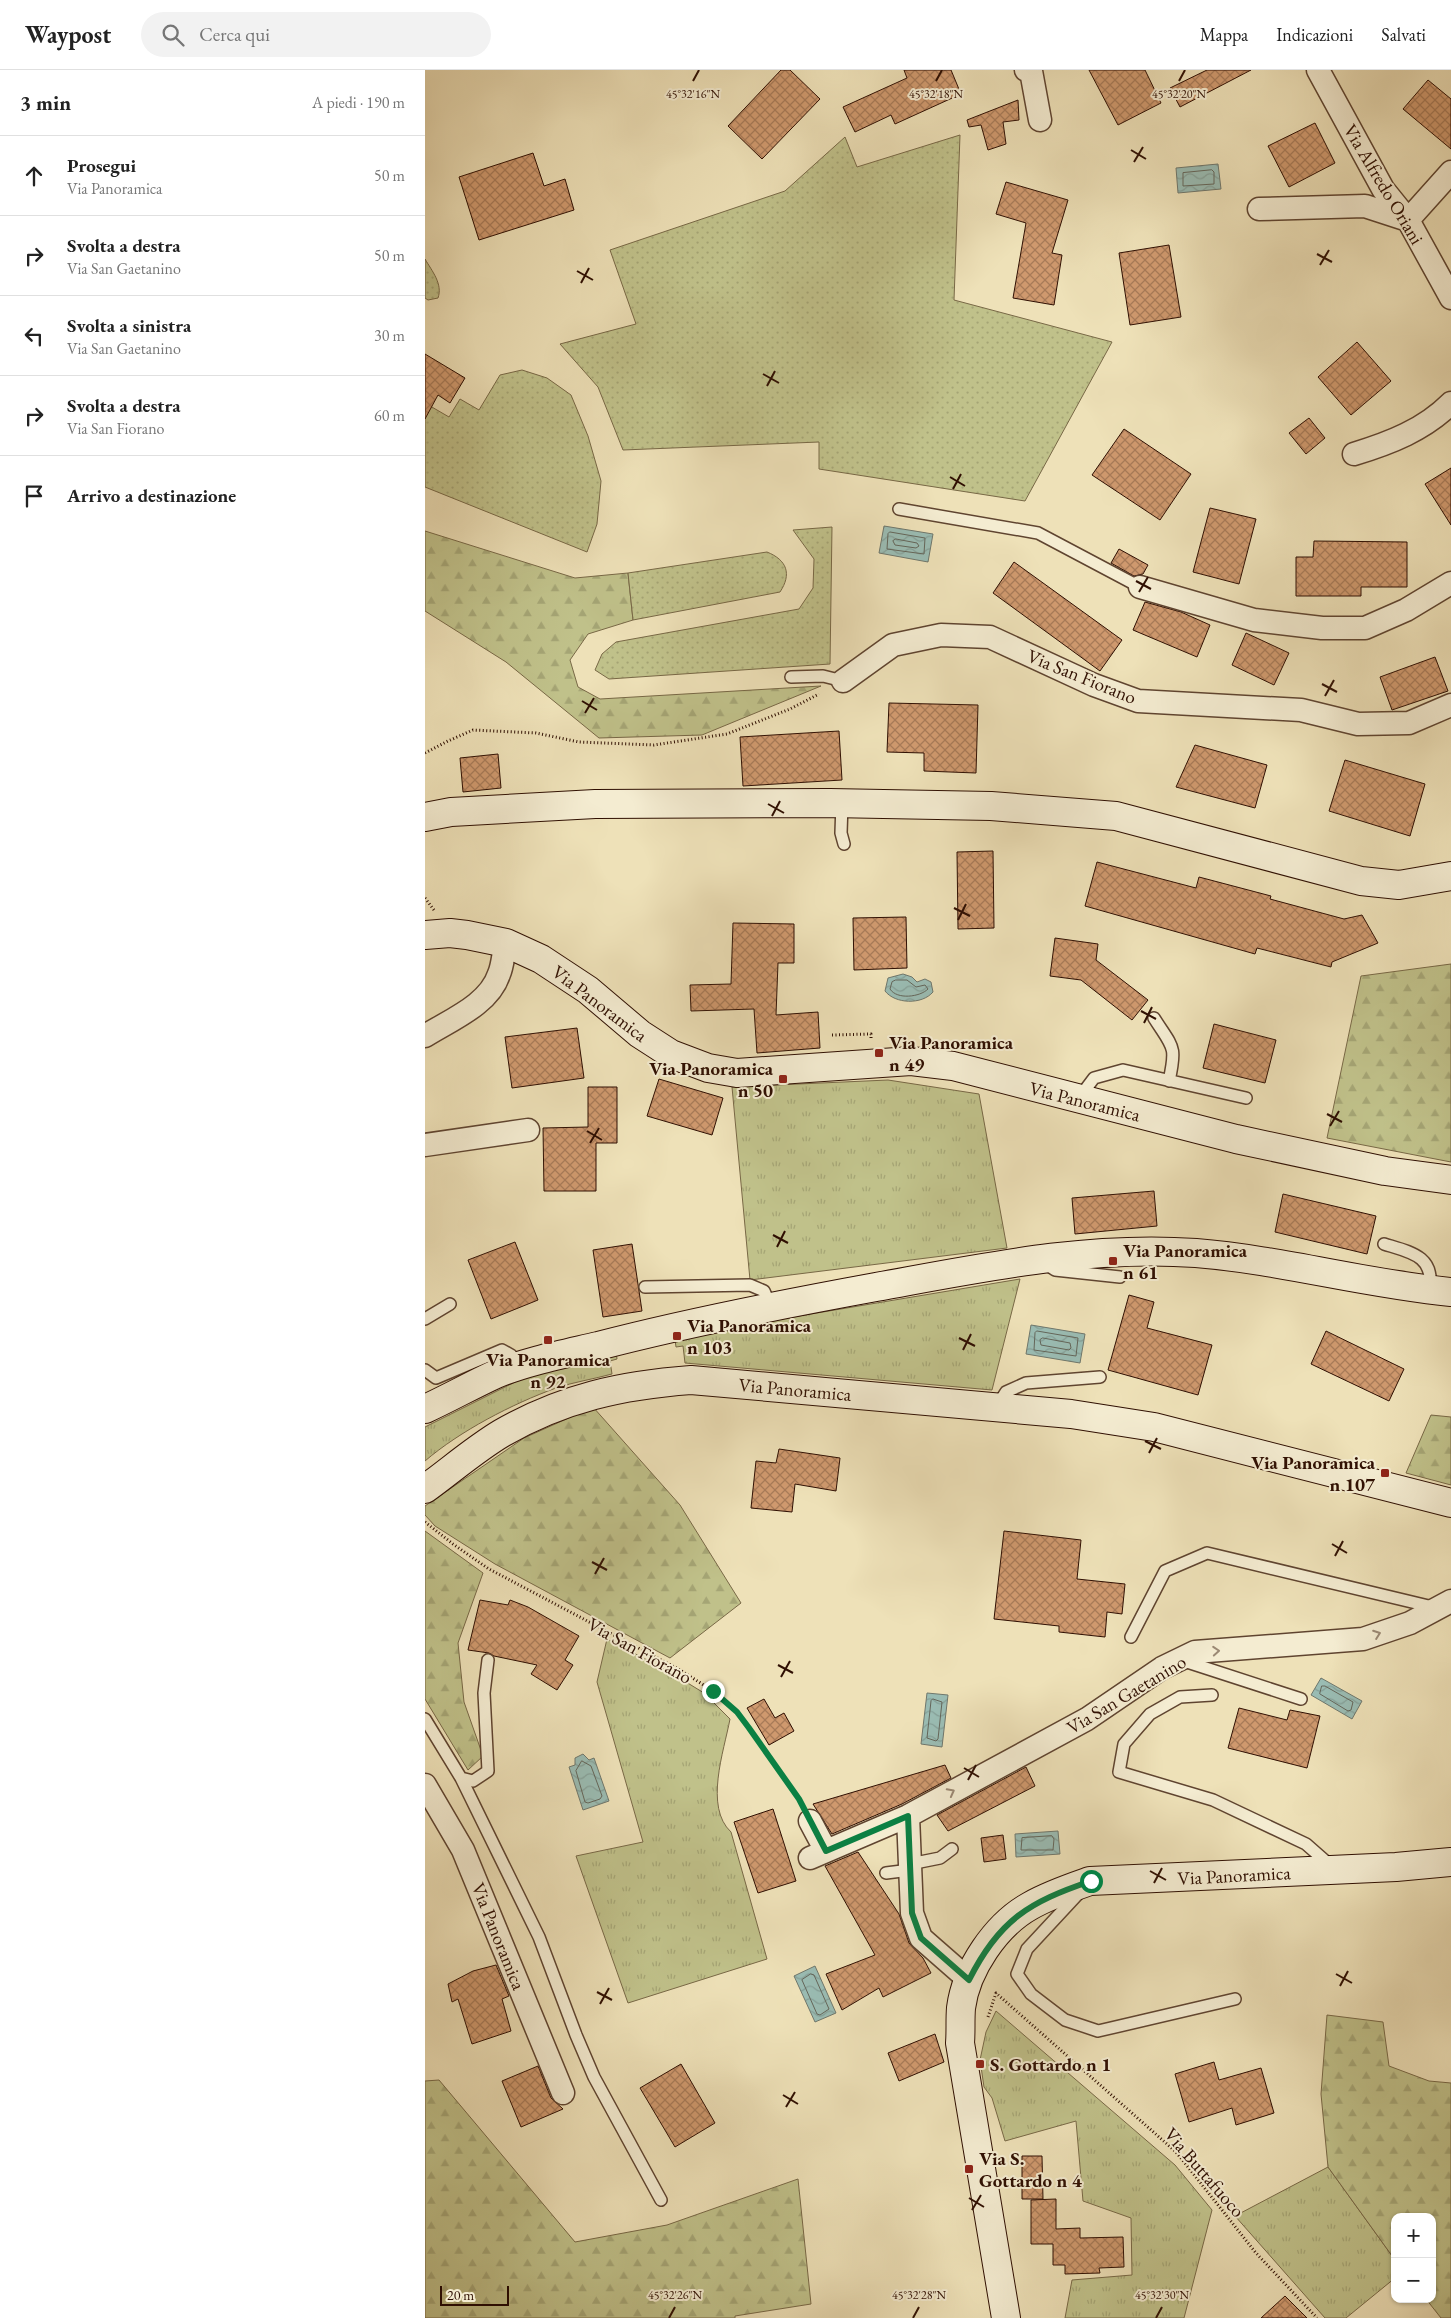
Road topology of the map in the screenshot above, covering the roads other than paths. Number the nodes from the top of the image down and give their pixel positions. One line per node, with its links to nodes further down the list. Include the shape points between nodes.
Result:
1 (1030, 70): 3 (street)
2 (1318, 70): 6 (street, Via Alfredo Oriani, via 1383,189)
3 (1040, 120)
4 (1451, 172): 6 (street)
5 (1259, 209): 6 (street, via 1365,206)
6 (1408, 220): 7 (street, Via Alfredo Oriani)
7 (1451, 298)
8 (1451, 403): 9 (street, via 1437,417 1409,434)
9 (1354, 454)
10 (899, 509): 12 (lane, via 1038,534)
11 (1451, 583): 12 (street, via 1406,610 1365,628 1322,628 1254,620)
12 (1140, 587)
13 (791, 678): 14 (lane, via 823,676)
14 (843, 681): 15 (street, Via San Fiorano, via 893,645 941,635 990,637 1094,685 1138,700 1301,710 1358,724 1409,723)
15 (1451, 704)
16 (842, 803): 17 (street, via 595,804 451,812); 18 (lane); 19 (street, via 991,806 1116,816 1361,881 1399,885)
17 (425, 817)
18 (844, 844)
19 (1451, 876)
20 (425, 935): 21 (street, Via Panoramica, via 451,933)
21 (505, 943): 22 (street, via 500,973); 28 (street, Via Panoramica, via 541,959 589,990 640,1034 671,1054 708,1068 737,1073 911,1061 953,1066)
22 (486, 994): 24 (street); 25 (street, via 477,1004)
23 (1154, 1018): 26 (lane, via 1175,1055)
24 (425, 1024)
25 (425, 1036)
26 (1169, 1081): 27 (lane); 28 (lane, via 1123,1070 1095,1078)
27 (1246, 1098)
28 (1078, 1099): 31 (street, Via Panoramica, via 1264,1145 1385,1171)
29 (528, 1130): 30 (street)
30 (425, 1145)
31 (1451, 1180)
32 (1384, 1244): 36 (lane, via 1409,1252 1427,1263)
33 (1040, 1260): 34 (lane, via 1055,1270); 36 (street, via 1130,1251 1196,1253 1303,1266 1408,1288); 38 (street)
34 (1120, 1277)
35 (645, 1287): 38 (lane, via 750,1285 764,1291)
36 (1440, 1291)
37 (450, 1304): 39 (lane)
38 (771, 1307): 40 (street, via 657,1330)
39 (425, 1319)
40 (520, 1366): 41 (lane, via 502,1350 436,1378); 44 (street, via 496,1374)
41 (425, 1370)
42 (1100, 1377): 43 (lane, via 1026,1382 1006,1392)
43 (996, 1407): 45 (street, Via Panoramica, via 691,1380 643,1383 591,1394 541,1414 502,1434); 46 (street, Via Panoramica, via 1154,1427)
44 (425, 1409)
45 (425, 1489)
46 (1451, 1503)
47 (1448, 1603): 48 (lane, via 1207,1553 1165,1570); 50 (street, Via San Gaetanino, one-way to 47, via 1195,1652 1363,1639 1410,1623)
48 (1131, 1637)
49 (488, 1660): 54 (lane, via 484,1693 488,1771 473,1781)
50 (1179, 1660): 52 (lane); 56 (street, Via San Gaetanino, one-way to 50, via 1087,1719)
51 (1212, 1694): 61 (lane, via 1181,1697 1151,1714 1124,1744 1119,1772 1213,1800 1306,1844)
52 (1301, 1699)
53 (425, 1719): 54 (lane)
54 (461, 1778): 67 (lane, via 539,1937 594,2077)
55 (425, 1785): 66 (street, Via Panoramica, via 463,1850)
56 (908, 1816): 57 (street, Via San Gaetanino, via 811,1857); 60 (street)
57 (810, 1821)
58 (952, 1849): 60 (lane, via 940,1858)
59 (1451, 1862): 61 (street, Via Panoramica)
60 (910, 1867): 62 (lane); 64 (street, via 912,1913 921,1938)
61 (1336, 1870): 63 (street, Via Panoramica)
62 (886, 1873)
63 (1091, 1881): 64 (street, Via Panoramica, via 1054,1893 1028,1907 1004,1926 982,1953); 65 (lane, via 1027,1949 1017,1974 1031,1994 1065,2020 1098,2032)
64 (969, 1980): 68 (street, Via Panoramica, via 961,2008 960,2043)
65 (1235, 1999)
66 (563, 2092)
67 (661, 2200)
68 (1006, 2318)

